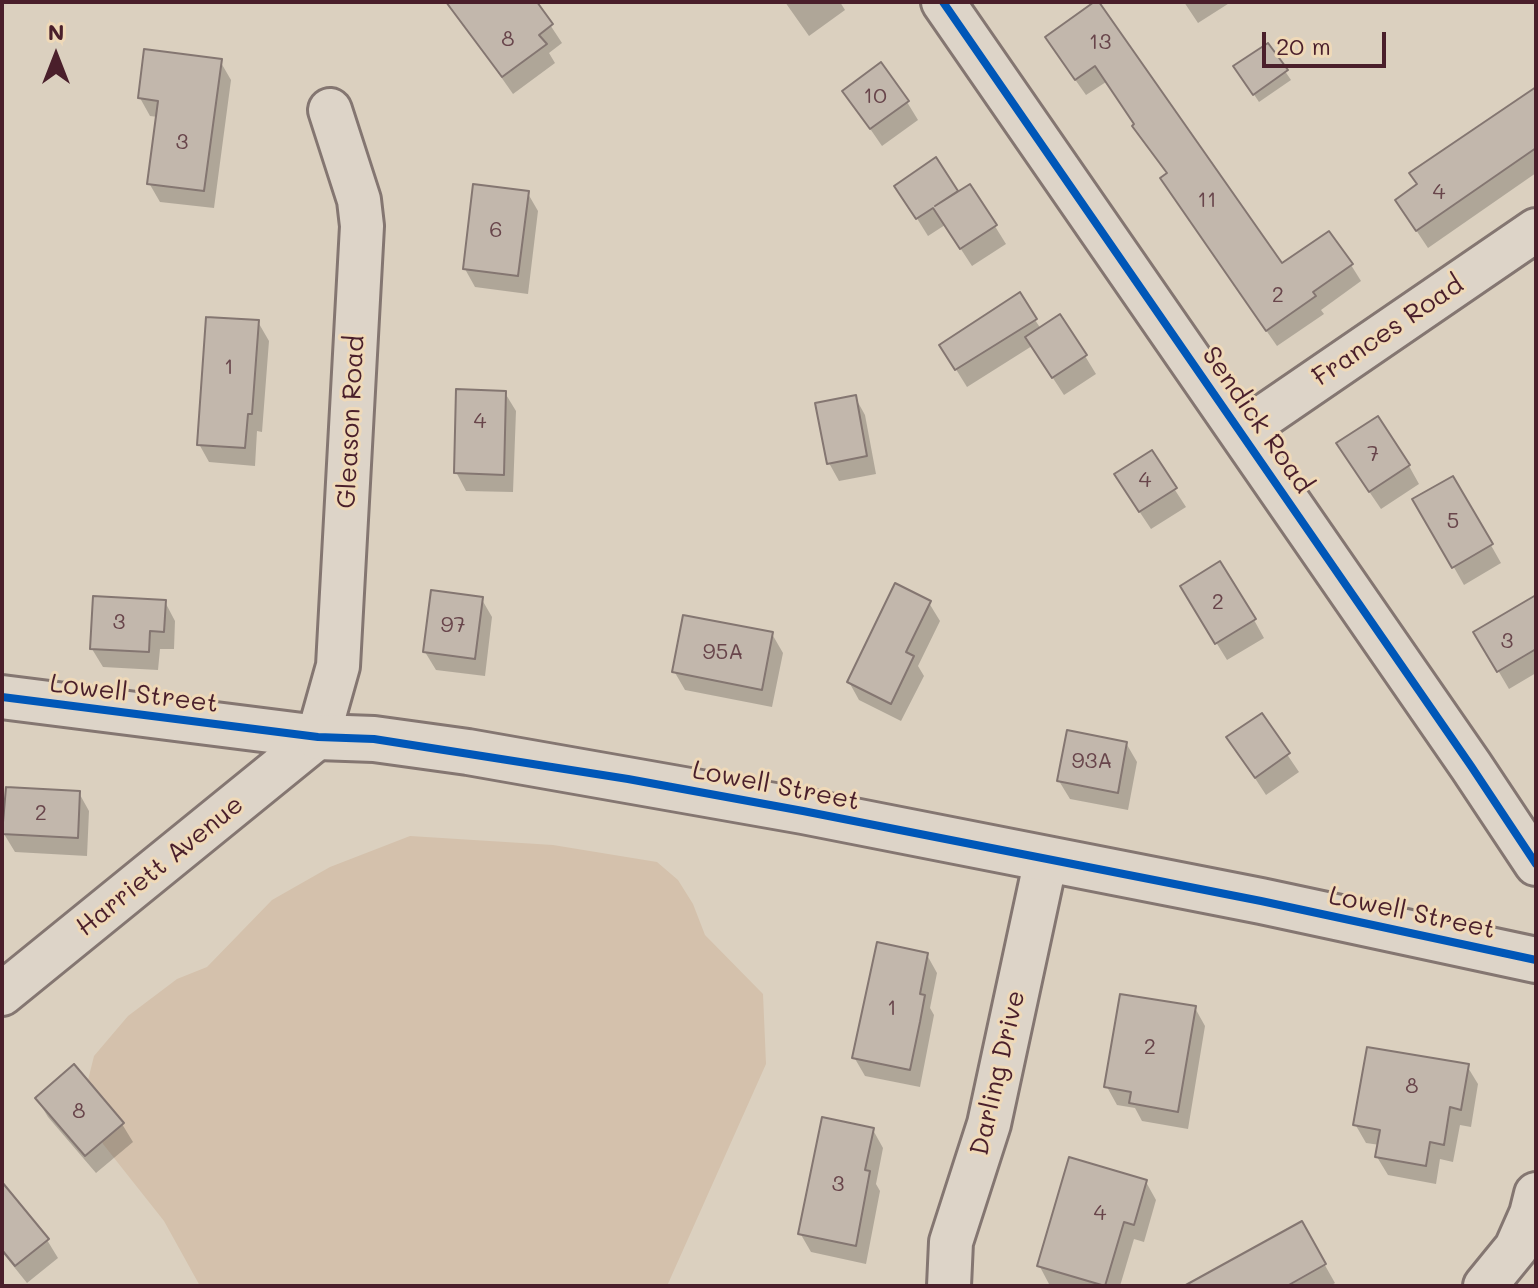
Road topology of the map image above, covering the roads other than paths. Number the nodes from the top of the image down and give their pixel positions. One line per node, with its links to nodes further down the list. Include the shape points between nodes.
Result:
1 (951, 5): 4 (street, Sendick Road)
2 (330, 110): 6 (street, Gleason Road, via 359,200 362,226 338,666)
3 (1536, 230): 4 (street, Frances Road)
4 (1241, 432): 8 (street, Sendick Road)
5 (2, 697): 6 (street, Lowell Street)
6 (318, 737): 7 (street, Lowell Street, via 468,752); 10 (street, Harriett Avenue)
7 (1046, 859): 9 (street, Lowell Street); 12 (street, Darling Drive, via 989,1124 951,1242)
8 (1536, 864)
9 (1536, 960)
10 (2, 994)
11 (1536, 1194): 13 (street, via 1516,1248)
12 (949, 1286)
13 (1485, 1286)

